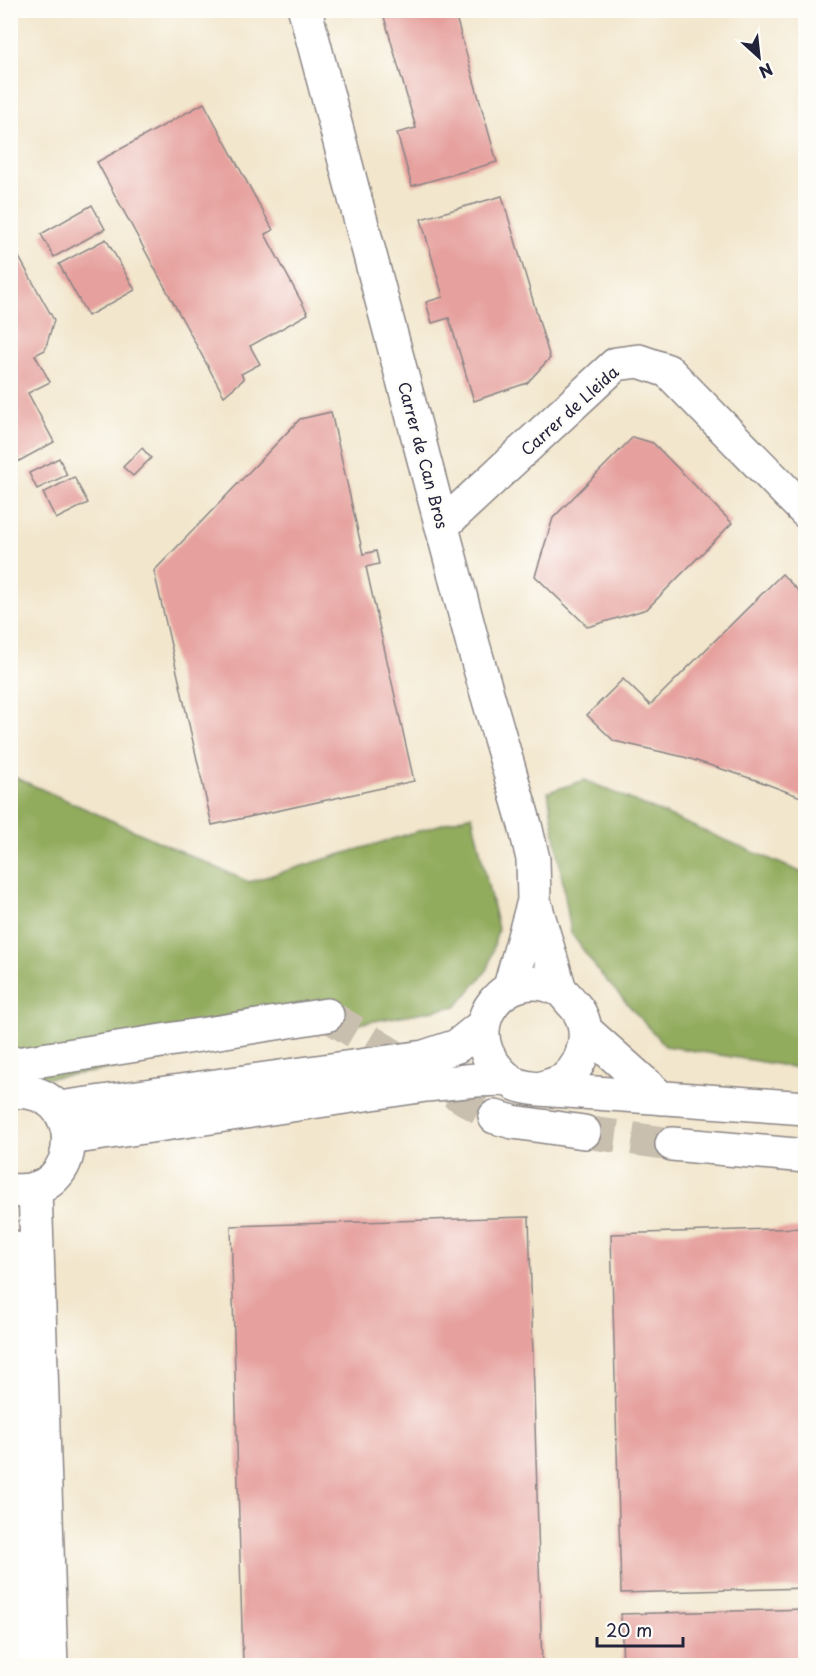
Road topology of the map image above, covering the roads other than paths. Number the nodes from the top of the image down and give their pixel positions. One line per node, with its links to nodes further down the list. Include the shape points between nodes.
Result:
1 (305, 10): 3 (street, Carrer de Can Bros)
2 (806, 512): 3 (street, Carrer de Lleida, via 668,371 639,361 616,364)
3 (443, 525): 4 (street, Carrer de Can Bros, via 533,859)
4 (534, 901): 5 (street, Carrer de Can Bros); 6 (street, Carrer de Can Bros)
5 (510, 987): 6 (street, via 538,983); 8 (street, via 488,1011)
6 (560, 990): 9 (street, via 578,1010)
7 (327, 1015): 10 (street)
8 (482, 1026): 11 (street, via 487,1056); 17 (street, via 457,1046 424,1057)
9 (585, 1030): 12 (street, via 585,1049 577,1066 563,1081); 14 (street)
10 (10, 1065)
11 (506, 1079): 12 (street, via 520,1087); 17 (street)
12 (539, 1089): 14 (street)
13 (10, 1092): 17 (street, via 27,1091 41,1096)
14 (661, 1098): 15 (street)
15 (806, 1108)
16 (495, 1117): 18 (street)
17 (64, 1123): 21 (street, via 68,1157 61,1170 50,1182)
18 (584, 1132)
19 (672, 1144): 20 (street)
20 (806, 1156)
21 (23, 1189): 24 (street)
22 (10, 1246): 23 (street)
23 (23, 1665)
24 (51, 1665)

